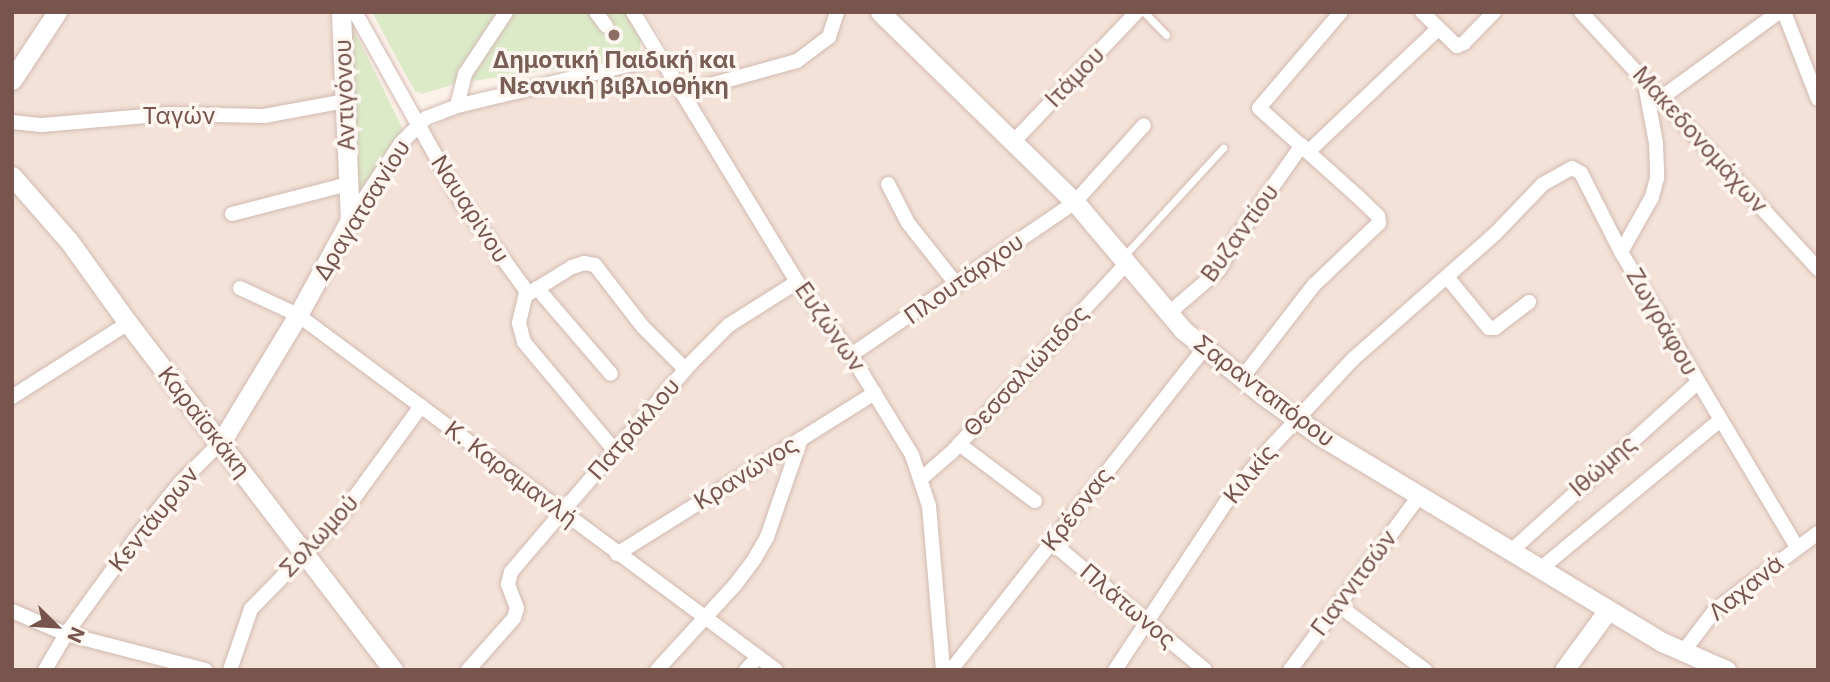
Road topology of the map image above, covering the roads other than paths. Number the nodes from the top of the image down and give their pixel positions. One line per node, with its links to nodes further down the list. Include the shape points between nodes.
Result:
1 (57, 12): 21 (main road)
2 (341, 12): 25 (main road, Αντιγόνου)
3 (355, 12): 29 (street, Ναυαρίνου)
4 (506, 12): 26 (street, via 465,74)
5 (596, 12): 16 (street)
6 (633, 12): 19 (street, Ευζώνων)
7 (837, 12): 22 (street, via 829,37 797,61)
8 (880, 12): 30 (main road, Σαρανταπόρου)
9 (1137, 12): 30 (street, Ιτάμου)
10 (1144, 12): 18 (lane)
11 (1341, 12): 32 (street, via 1261,102 1260,112)
12 (1422, 12): 17 (street)
13 (1493, 12): 17 (street, via 1457,46)
14 (1581, 12): 20 (street, Μακεδονομάχων)
15 (1778, 13): 23 (street); 24 (street)
16 (606, 26)
17 (1438, 29): 32 (street, Βυζαντίου)
18 (1166, 35)
19 (661, 57): 22 (street, Ευζώνων); 26 (street, Δραγατσανίου)
20 (1644, 79): 24 (street, Μακεδονομάχων); 39 (street, Ζωγράφου, via 1656,143 1657,178 1652,197)
21 (12, 80)
22 (685, 92): 43 (street, Ευζώνων)
23 (1816, 92)
24 (1661, 98): 41 (street, Μακεδονομάχων)
25 (345, 100): 27 (street, Ταγών, via 264,117 158,114 42,125); 34 (main road, Αντιγόνου)
26 (457, 106): 29 (street, Δραγατσανίου)
27 (12, 122)
28 (1144, 125): 36 (street, Πλουτάρχου)
29 (416, 126): 38 (street, Δραγατσανίου); 46 (street, Ναυαρίνου, via 480,230)
30 (1014, 141): 36 (main road, Σαρανταπόρου)
31 (1223, 148): 40 (lane, Θεσσαλιώτιδος)
32 (1306, 148): 48 (street, Βυζαντίου, via 1235,240 1219,270); 55 (street, via 1378,216 1379,223 1314,285)
33 (12, 176): 50 (main road, Καραϊσκάκη, via 69,241)
34 (348, 184): 37 (street); 38 (main road, Αντιγόνου)
35 (888, 184): 44 (street, via 908,223)
36 (1075, 202): 40 (main road, Σαρανταπόρου); 44 (street, Πλουτάρχου)
37 (232, 214)
38 (350, 220): 49 (main road, Δραγατσανίου)
39 (1621, 252): 42 (street, Κιλκίς, via 1575,169 1556,174 1543,184 1513,218); 56 (street, Ζωγράφου)
40 (1126, 259): 48 (main road, Σαρανταπόρου); 64 (street, Θεσσαλιώτιδος)
41 (1818, 269)
42 (1447, 277): 47 (street, via 1489,328); 60 (street, Κιλκίς, via 1353,359)
43 (797, 282): 52 (street, Ευζώνων); 53 (street, Πατρόκλου, via 729,325)
44 (957, 285): 52 (street, Πλουτάρχου)
45 (240, 288): 49 (street, Κ. Καραμανλή)
46 (533, 291): 53 (street, via 579,264 594,265 643,327); 54 (street, Ναυαρίνου); 65 (street, via 520,312 524,342)
47 (1529, 302)
48 (1169, 313): 51 (main road, Σαρανταπόρου)
49 (298, 315): 59 (street, Κ. Καραμανλή); 63 (main road, Δραγατσανίου)
50 (128, 323): 58 (street); 63 (main road, Καραϊσκάκη)
51 (1204, 348): 55 (main road, Σαρανταπόρου); 71 (street, Κρέσνας)
52 (851, 355): 57 (street, Ευζώνων)
53 (685, 369): 65 (street, Πατρόκλου)
54 (611, 374)
55 (1242, 379): 60 (main road, Σαρανταπόρου)
56 (1698, 383): 61 (street, Ζωγράφου); 73 (street, Ιθώμης)
57 (875, 393): 62 (street, Κρανώνος); 66 (street, Ευζώνων)
58 (12, 397)
59 (421, 406): 69 (street, Κ. Καραμανλή); 75 (street, Σολωμού, via 338,520)
60 (1296, 420): 67 (main road, Σαρανταπόρου); 81 (street, Κιλκίς, via 1239,484)
61 (1720, 420): 72 (street, Ζωγράφου); 76 (street)
62 (802, 439): 74 (street, Κρανώνος); 80 (street, via 762,548)
63 (221, 442): 75 (main road, Καραϊσκάκη); 82 (street, Κεντάυρων, via 166,501)
64 (959, 444): 66 (street, Θεσσαλιώτιδος); 68 (street)
65 (615, 451): 69 (street, Πατρόκλου)
66 (922, 478): 93 (street, Ευζώνων, via 929,506)
67 (1419, 496): 73 (main road, Σαρανταπόρου); 77 (street, Γιαννιτσών)
68 (1035, 501)
69 (562, 512): 74 (street, Κ. Καραμανλή); 89 (street, Πατρόκλου, via 512,572 508,584 517,613)
70 (1818, 533): 72 (street, Λαχανά)
71 (1051, 542): 81 (street, Πλάτωνος); 94 (street, Κρέσνας)
72 (1797, 547): 84 (street, Λαχανά, via 1715,610)
73 (1510, 552): 76 (main road, Σαρανταπόρου)
74 (617, 554): 80 (street, Κ. Καραμανλή)
75 (304, 555): 87 (street, Σολωμού, via 251,609); 88 (main road, Καραϊσκάκη)
76 (1539, 569): 78 (main road, Σαρανταπόρου)
77 (1338, 605): 97 (street, Γιαννιτσών); 98 (street)
78 (1608, 610): 84 (main road, Σαρανταπόρου); 99 (main road)
79 (12, 611): 82 (street)
80 (705, 618): 83 (street, Κ. Καραμανλή); 90 (street)
81 (1147, 623): 95 (street, Κιλκίς); 96 (street, Πλάτωνος)
82 (66, 635): 85 (street, Κεντάυρων); 86 (street)
83 (758, 657): 91 (street); 92 (street, Κ. Καραμανλή)
84 (1690, 660): 100 (main road, Σαρανταπόρου)
85 (45, 670)
86 (205, 670)
87 (230, 670)
88 (393, 670)
89 (468, 670)
90 (657, 670)
91 (746, 670)
92 (776, 670)
93 (943, 670)
94 (951, 670)
95 (1115, 670)
96 (1205, 670)
97 (1290, 670)
98 (1425, 670)
99 (1564, 670)
100 (1726, 670)

